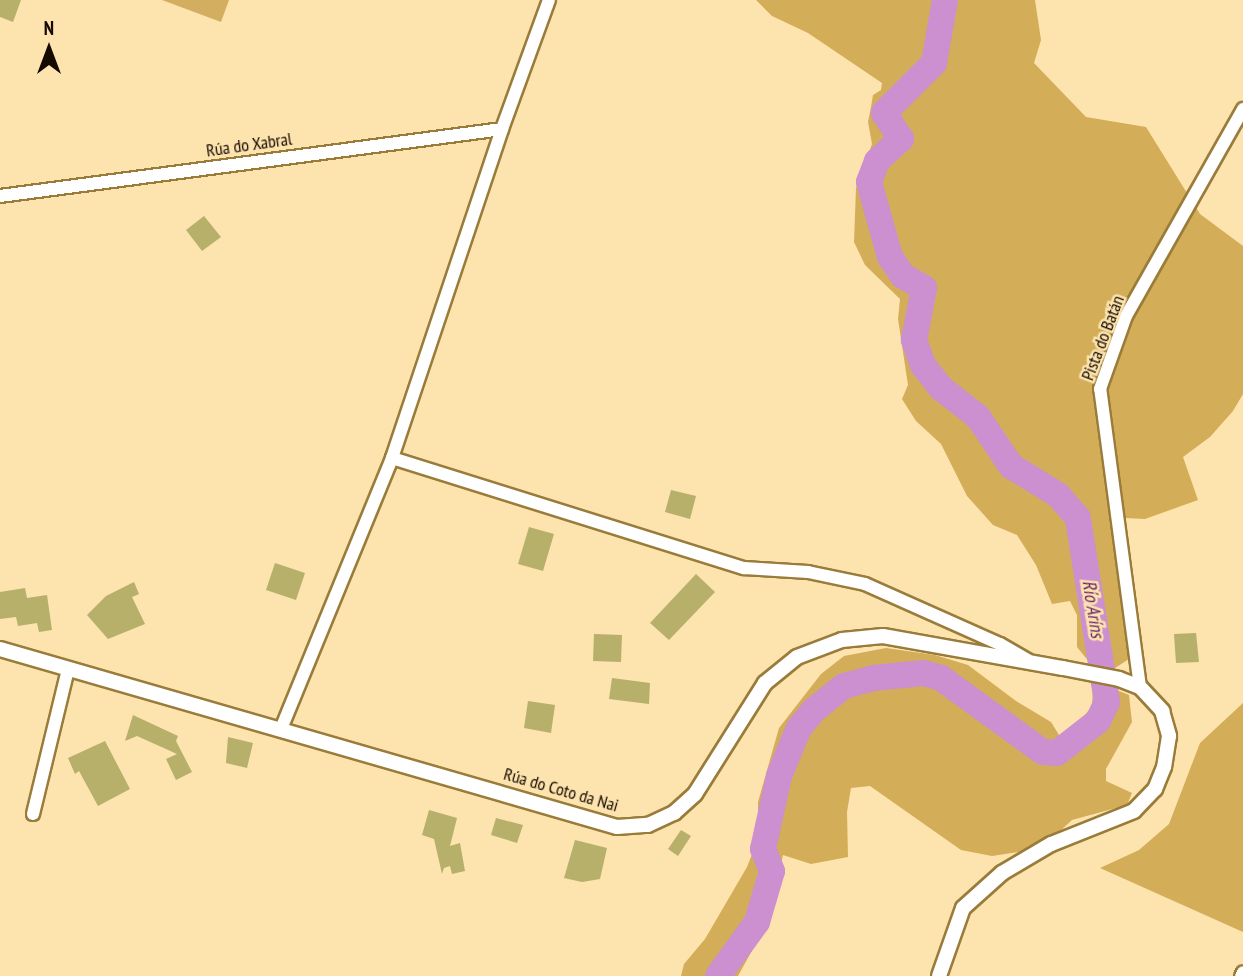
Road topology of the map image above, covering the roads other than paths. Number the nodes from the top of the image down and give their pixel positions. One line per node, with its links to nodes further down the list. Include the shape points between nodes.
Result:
1 (549, 0): 3 (street)
2 (1243, 110): 9 (street, Pista do Batán, via 1126,316 1100,389)
3 (502, 128): 4 (street, Rúa do Xabral); 5 (street)
4 (0, 196)
5 (392, 458): 7 (street, via 744,568 808,572 865,584 1000,644); 10 (street)
6 (0, 649): 8 (street, Rúa do Coto da Nai)
7 (1034, 664): 9 (street, Rúa do Coto da Nai); 10 (street, Rúa do Coto da Nai, via 883,636 842,640 797,657 765,683 695,794 674,813 648,825 617,827)
8 (68, 669): 10 (street, Rúa do Coto da Nai); 11 (street)
9 (1140, 687): 12 (street, via 1162,711 1169,736 1155,789 1135,811 1051,844 1002,873 963,908)
10 (281, 729)
11 (33, 814)
12 (939, 976)

